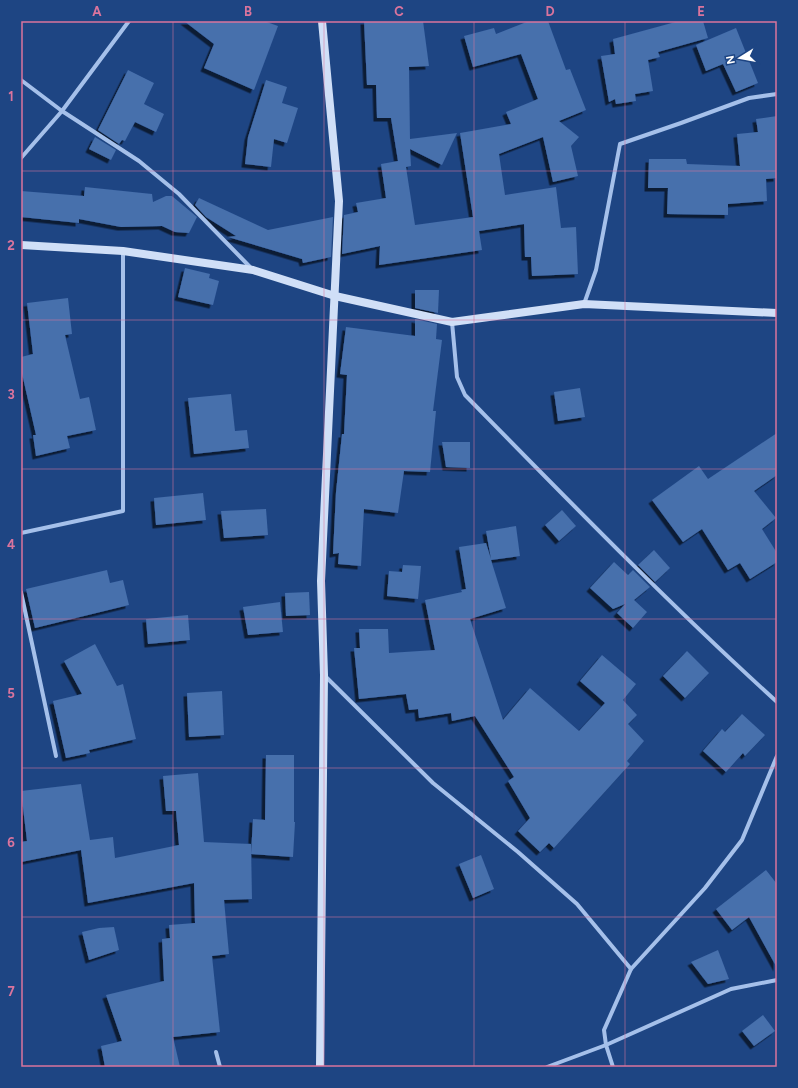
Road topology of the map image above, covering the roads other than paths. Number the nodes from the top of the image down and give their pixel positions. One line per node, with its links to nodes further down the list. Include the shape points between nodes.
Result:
1 (129, 21): 5 (street)
2 (322, 21): 10 (street, via 339,201)
3 (21, 80): 5 (street)
4 (777, 94): 11 (street, via 749,98 620,144 596,270)
5 (62, 111): 6 (street); 9 (street, via 139,162 179,194)
6 (21, 158)
7 (21, 245): 8 (street)
8 (123, 251): 9 (street); 14 (street, via 123,511)
9 (253, 270): 10 (street)
10 (336, 296): 13 (street); 16 (street, via 322,580)
11 (584, 304): 12 (street); 13 (street)
12 (777, 313)
13 (452, 322): 17 (street, via 457,377 465,395 624,555)
14 (21, 533)
15 (21, 592): 18 (street)
16 (324, 675): 20 (street, via 432,783 518,852 577,904); 25 (street)
17 (777, 702)
18 (56, 756)
19 (777, 756): 20 (street, via 742,840 705,888)
20 (631, 969): 22 (street, via 604,1030)
21 (777, 980): 22 (street, via 731,989)
22 (606, 1045): 26 (street); 27 (street)
23 (216, 1052): 24 (street)
24 (220, 1067)
25 (320, 1067)
26 (547, 1067)
27 (613, 1067)

